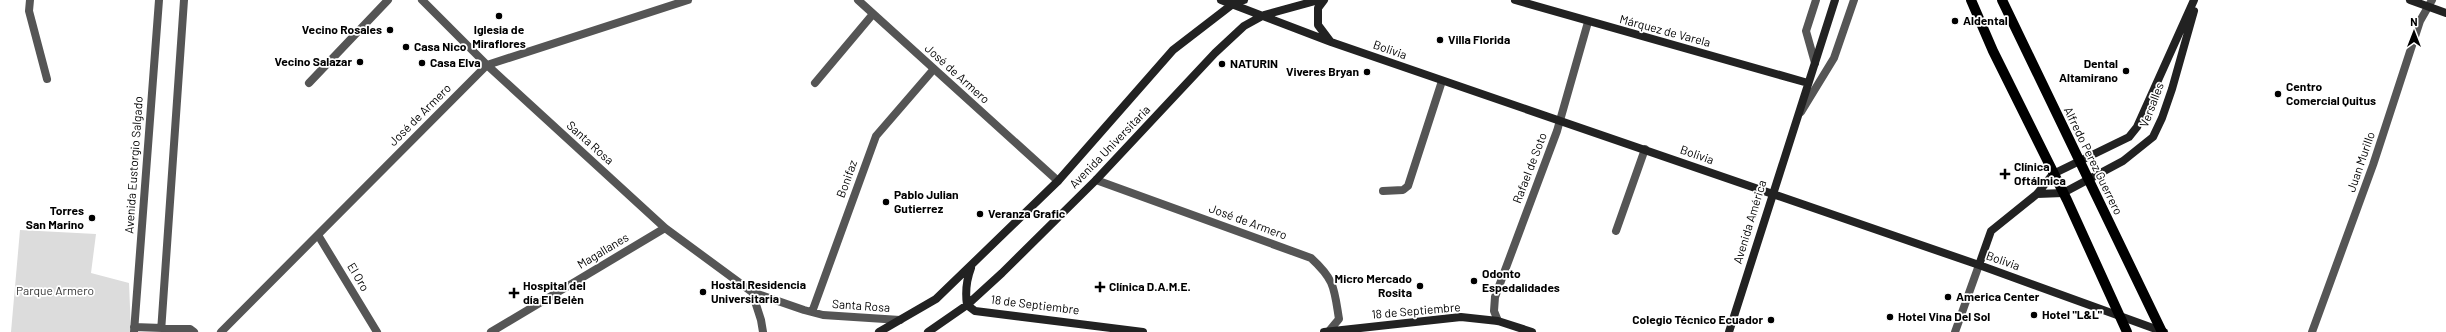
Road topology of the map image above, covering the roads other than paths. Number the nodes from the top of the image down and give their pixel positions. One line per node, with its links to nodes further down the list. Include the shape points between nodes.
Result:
1 (30, 0): 30 (street, via 29,11)
2 (158, 0): 58 (street, Avenida Eustorgio Salgado)
3 (184, 0): 59 (street)
4 (388, 0): 34 (street)
5 (422, 0): 28 (street, Santa Rosa)
6 (688, 0): 28 (street, José de Armero)
7 (858, 0): 23 (street, José de Armero)
8 (1221, 0): 20 (street, Bolivia)
9 (1244, 0): 20 (street, Avenida Universitaria)
10 (1319, 0): 24 (street, Avenida Universitaria)
11 (1324, 0): 26 (street, via 1318,8 1318,25)
12 (1515, 0): 25 (street, Márquez de Varela)
13 (1816, 0): 27 (street, via 1806,31)
14 (1835, 0): 27 (street, Avenida América)
15 (1854, 0): 35 (street, Avenida América, via 1834,58)
16 (1971, 0): 39 (main road)
17 (2002, 0): 38 (main road, Alfredo Perez Guerrero)
18 (2196, 0): 38 (street, Versalles, via 2137,127 2129,137); 41 (street, Versalles, via 2174,82 2153,137 2123,161)
19 (2410, 0): 21 (street)
20 (1234, 3): 24 (street, Bolivia); 42 (street, Avenida Universitaria, via 1173,50)
21 (2430, 3): 22 (street); 74 (street, Juan Murillo, via 2420,21 2373,165)
22 (2446, 13)
23 (873, 14): 29 (street, José de Armero); 32 (street)
24 (1264, 15): 26 (street, Bolivia); 40 (street, Avenida Universitaria, via 1244,26 1215,53)
25 (1588, 22): 33 (street, Márquez de Varela); 36 (street, Rafael de Soto)
26 (1331, 42): 31 (street, Bolivia)
27 (1815, 63): 33 (street, Avenida América)
28 (487, 65): 47 (street, Santa Rosa); 49 (street, José de Armero)
29 (933, 70): 42 (street, José de Armero); 54 (street, Bonifaz, via 876,136)
30 (47, 79)
31 (1442, 81): 36 (street, Bolivia); 43 (street, via 1408,186 1402,190)
32 (815, 83)
33 (1808, 83): 35 (street, Avenida América)
34 (310, 84)
35 (1796, 120): 45 (street, Avenida América)
36 (1560, 122): 37 (street, Bolivia); 57 (street, Rafael de Soto, via 1495,297 1494,311)
37 (1645, 150): 45 (street, Bolivia); 48 (street)
38 (2079, 162): 39 (street, Versalles); 41 (main road, Alfredo Perez Guerrero)
39 (2053, 174): 44 (main road); 46 (street, Versalles)
40 (1096, 180): 53 (street, Avenida Universitaria); 68 (street, José de Armero, via 1311,258 1326,272 1333,283 1339,319)
41 (2088, 180): 44 (street, Versalles); 73 (main road, Alfredo Perez Guerrero)
42 (1058, 181): 50 (street, Avenida Universitaria)
43 (1383, 191)
44 (2063, 193): 46 (street, Versalles); 55 (main road)
45 (1771, 194): 51 (street, Bolivia); 70 (street, Avenida América)
46 (2037, 194): 51 (street, Versalles, via 1991,231)
47 (665, 228): 52 (street, Santa Rosa); 63 (street, Magallanes)
48 (1616, 230)
49 (318, 234): 61 (street, José de Armero); 62 (street, El Oro)
50 (973, 264): 53 (street, via 965,293); 56 (street, Avenida Universitaria, via 936,299)
51 (1979, 265): 55 (street, Bolivia); 71 (street, Versalles)
52 (752, 292): 54 (street, Santa Rosa); 64 (street)
53 (967, 305): 66 (street, Avenida Universitaria); 67 (street, 18 de Septiembre, via 975,311)
54 (812, 312): 56 (street, Santa Rosa, via 860,319)
55 (2119, 315): 72 (main road); 73 (street, Bolivia)
56 (900, 320): 65 (street, Avenida Universitaria)
57 (1498, 321): 68 (street, 18 de Septiembre, via 1461,317); 69 (street, 18 de Septiembre)
58 (134, 329): 59 (street)
59 (161, 330): 60 (street, via 190,329)
60 (194, 332)
61 (221, 332)
62 (377, 332)
63 (491, 332)
64 (762, 332)
65 (879, 332)
66 (928, 332)
67 (1143, 332)
68 (1327, 332)
69 (1532, 332)
70 (1729, 332)
71 (1955, 332)
72 (2127, 332)
73 (2162, 332)
74 (2312, 332)

